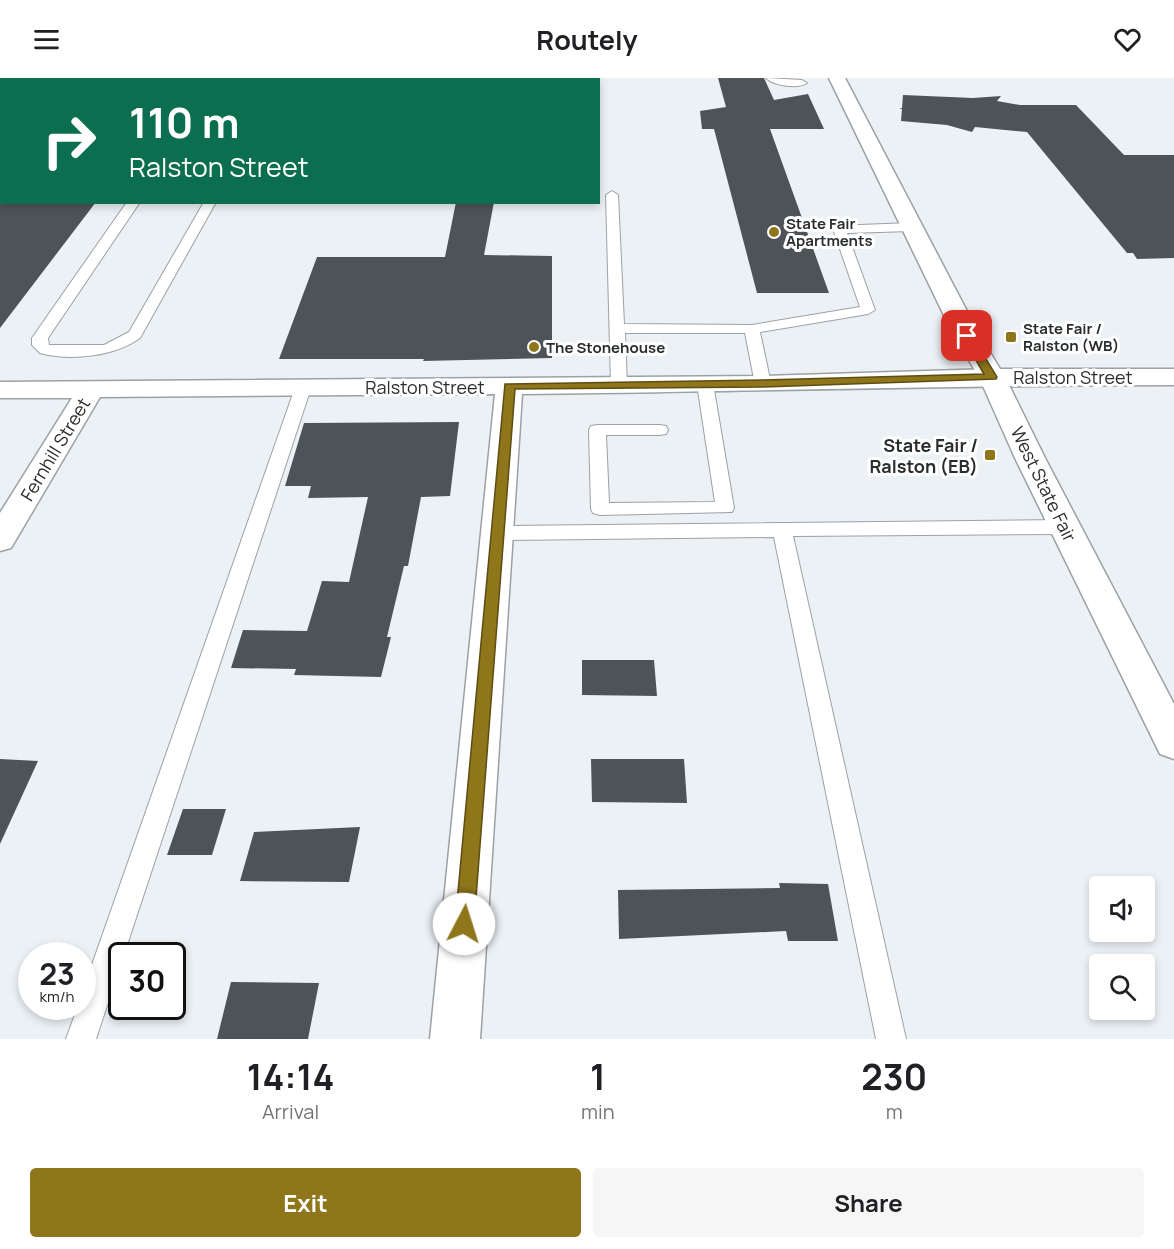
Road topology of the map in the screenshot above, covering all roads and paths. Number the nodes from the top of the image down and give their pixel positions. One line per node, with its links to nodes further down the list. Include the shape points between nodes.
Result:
1 (771, 78): 3 (lane)
2 (837, 78): 7 (street, West State Fair)
3 (802, 83)
4 (612, 195): 8 (lane)
5 (133, 204): 6 (lane, via 40,338 45,350 111,350 124,345 135,335)
6 (209, 204)
7 (911, 227): 9 (lane, via 839,229 868,310); 11 (street, West State Fair)
8 (618, 327): 9 (lane); 14 (lane)
9 (752, 329): 13 (lane)
10 (1174, 376): 11 (street, Ralston Street)
11 (992, 377): 13 (street, Ralston Street); 20 (street, West State Fair)
12 (705, 384): 13 (street, Ralston Street); 14 (street, Ralston Street); 19 (lane, via 725,508 600,508 597,430)
13 (763, 384)
14 (619, 385): 15 (street, Ralston Street)
15 (509, 386): 16 (street, Ralston Street); 22 (street)
16 (303, 388): 17 (street, Ralston Street); 25 (lane)
17 (91, 389): 18 (street, Ralston Street); 23 (street, Fernhill Street)
18 (0, 390)
19 (660, 430)
20 (1064, 527): 21 (lane); 24 (street, West State Fair)
21 (782, 530): 22 (lane); 27 (lane)
22 (497, 533): 26 (street)
23 (0, 540)
24 (1174, 742)
25 (81, 1039)
26 (454, 1039)
27 (891, 1039)

